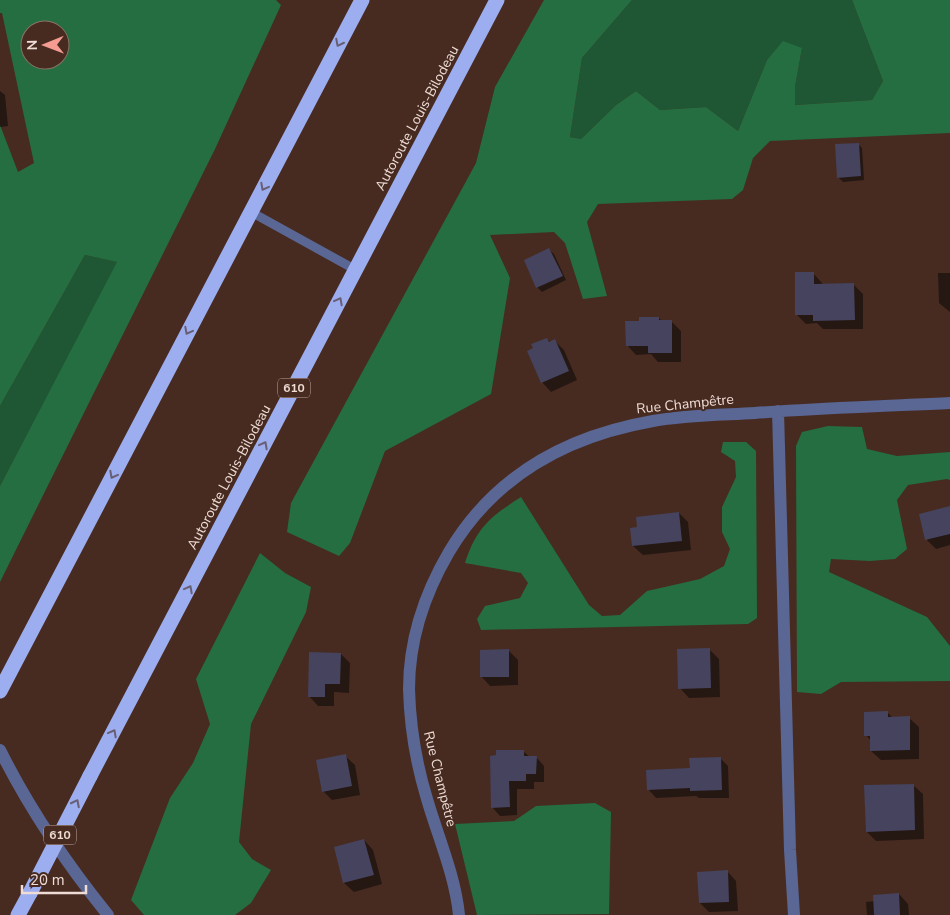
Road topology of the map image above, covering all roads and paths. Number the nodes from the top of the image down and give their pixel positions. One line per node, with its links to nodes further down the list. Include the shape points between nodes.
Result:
1 (362, 0): 3 (highway, one-way to 3)
2 (497, 0): 4 (highway, Autoroute Louis-Bilodeau / 610)
3 (251, 212): 4 (lane); 7 (highway, one-way to 7)
4 (356, 270): 9 (highway, Autoroute Louis-Bilodeau / 610, one-way to 4, bridge)
5 (950, 404): 6 (street, Rue Champêtre)
6 (778, 411): 11 (street, Rue Champêtre, via 654,421 599,433 570,444 518,475 474,517 455,542 427,596 418,625 409,685 410,716 420,774 454,884); 12 (street)
7 (0, 691)
8 (0, 750): 10 (street, via 46,832)
9 (18, 915)
10 (108, 915)
11 (459, 915)
12 (794, 915)

